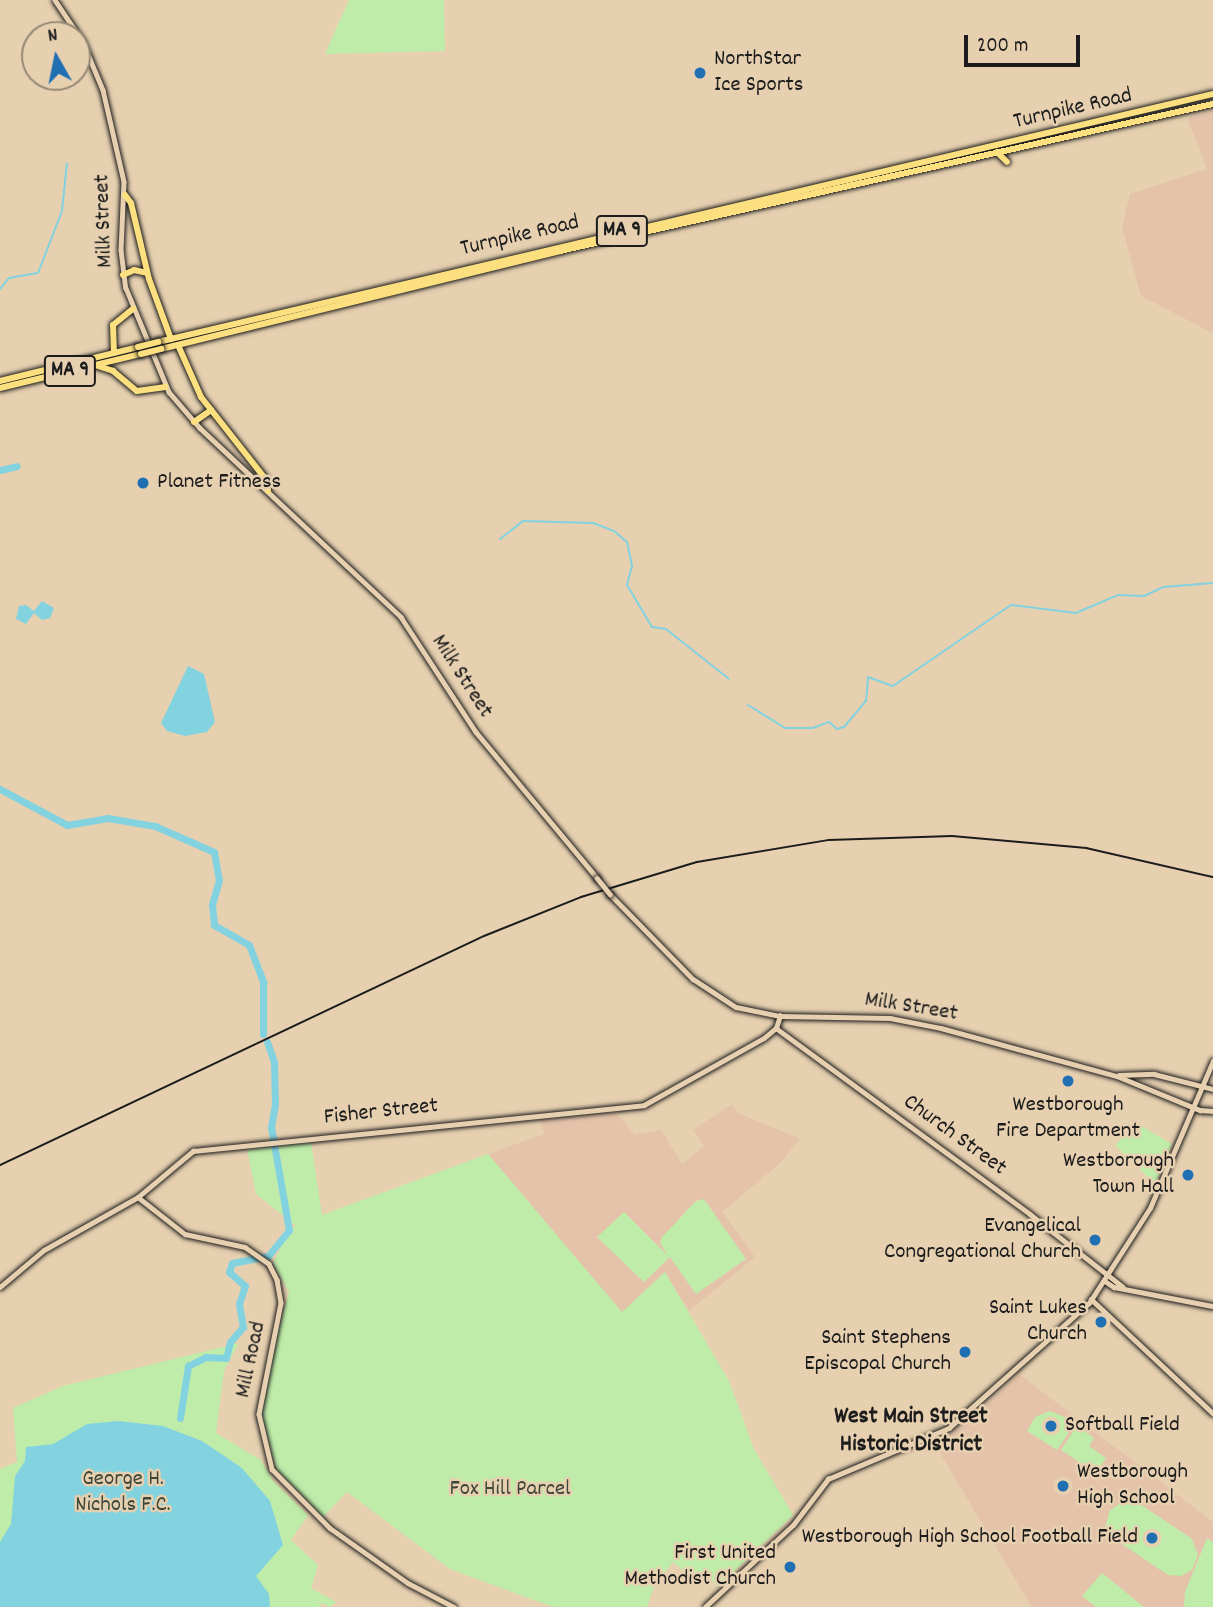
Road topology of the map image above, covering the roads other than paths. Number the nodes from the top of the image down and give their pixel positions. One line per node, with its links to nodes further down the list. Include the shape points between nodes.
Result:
1 (55, 0): 8 (main road, Milk Street, via 83,42 100,81)
2 (1213, 94): 12 (highway, Turnpike Road / MA 9)
3 (1213, 104): 4 (highway, Turnpike Road / MA 9)
4 (1060, 138): 5 (highway); 6 (highway, Turnpike Road / MA 9)
5 (1057, 148)
6 (997, 152): 7 (highway); 13 (highway, Turnpike Road / MA 9, via 560,251)
7 (1007, 162)
8 (125, 195): 9 (highway, via 131,203); 10 (main road, Milk Street)
9 (147, 273): 10 (highway, via 134,270); 12 (highway)
10 (123, 275): 11 (main road, Milk Street)
11 (133, 309): 16 (highway, via 113,326); 21 (main road, Milk Street)
12 (171, 339): 14 (highway, Turnpike Road / MA 9)
13 (178, 345): 14 (highway, Turnpike Road / MA 9); 23 (highway)
14 (159, 346): 15 (highway, Turnpike Road / MA 9, bridge)
15 (139, 351): 16 (highway, Turnpike Road / MA 9); 17 (highway, Turnpike Road / MA 9)
16 (114, 353): 20 (highway, Turnpike Road / MA 9)
17 (127, 358): 18 (highway, Turnpike Road / MA 9); 19 (highway, via 121,366)
18 (92, 366): 19 (highway, via 109,369); 22 (highway, Turnpike Road / MA 9)
19 (122, 378): 21 (highway, via 137,391)
20 (0, 381)
21 (166, 387): 24 (main road, Milk Street)
22 (0, 388)
23 (211, 410): 24 (highway); 25 (highway, via 267,481)
24 (194, 422): 25 (main road, Milk Street)
25 (268, 491): 26 (main road, Milk Street, bridge, via 401,617 475,732 610,894 713,995 745,1010)
26 (780, 1016): 27 (main road); 30 (main road, Milk Street, via 899,1019)
27 (776, 1028): 37 (main road, Fisher Street, via 667,1096 644,1105 193,1151); 38 (main road, Church Street)
28 (1213, 1061): 29 (main road)
29 (1208, 1073): 31 (main road); 32 (main road)
30 (1117, 1076): 31 (main road, Milk Street, via 1137,1071); 35 (main road, Milk Street)
31 (1194, 1081): 32 (main road, Milk Street)
32 (1204, 1085): 33 (main road, Milk Street); 34 (main road)
33 (1212, 1089): 34 (main road)
34 (1200, 1095): 35 (main road); 36 (main road)
35 (1194, 1109): 36 (main road, Milk Street); 38 (main road, via 1154,1200)
36 (1209, 1112)
37 (138, 1196): 40 (main road, Fisher Street, via 44,1250); 45 (main road, Mill Road, via 185,1234 250,1250 268,1264 278,1280 281,1303 259,1414 272,1469 330,1528 408,1583)
38 (1109, 1275): 39 (main road); 41 (main road, Church Street)
39 (1105, 1281): 41 (main road); 42 (main road)
40 (0, 1287)
41 (1123, 1287): 43 (main road)
42 (1091, 1299): 44 (main road); 46 (main road, via 948,1428 828,1479 793,1525)
43 (1213, 1306)
44 (1213, 1413)
45 (454, 1607)
46 (705, 1607)

